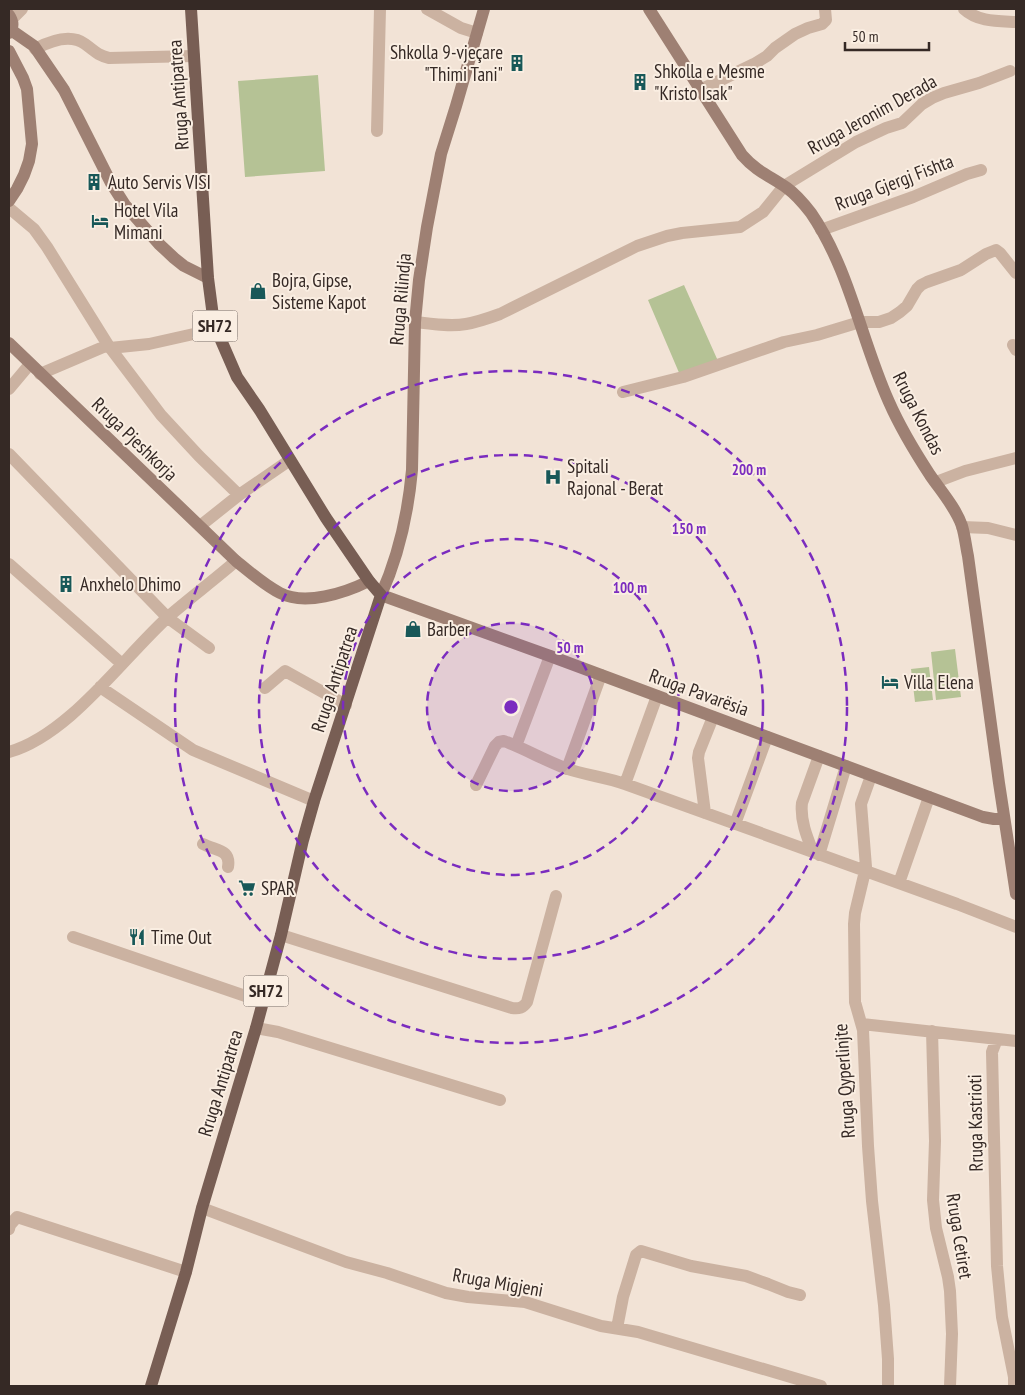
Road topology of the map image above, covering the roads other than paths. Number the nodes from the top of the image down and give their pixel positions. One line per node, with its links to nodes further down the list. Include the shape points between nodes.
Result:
1 (22, 9): 10 (street)
2 (191, 9): 14 (main road, Rruga Antipatrea / SH72)
3 (380, 9): 17 (street)
4 (427, 9): 11 (street, via 461,28)
5 (484, 9): 11 (street, Rruga Rilindja)
6 (649, 9): 16 (street, Rruga Kondas)
7 (825, 9): 16 (street, via 826,20 822,24 796,34 754,64)
8 (964, 9): 9 (street, via 987,20)
9 (1016, 22)
10 (10, 24): 12 (street)
11 (478, 33): 25 (street, Rruga Rilindja, via 441,154 427,227)
12 (35, 49): 14 (street, via 66,39 78,40 99,55 110,58); 24 (street, via 64,90 111,184 125,205 174,258)
13 (9, 51): 20 (street, via 27,89 32,144 24,175)
14 (194, 56): 24 (main road, Rruga Antipatrea / SH72)
15 (1010, 72): 19 (street, Rruga Jeronim Derada, via 932,98 902,123 856,142)
16 (700, 90): 19 (street, Rruga Kondas, via 742,155 761,173)
17 (377, 131)
18 (981, 170): 22 (street, Rruga Gjergj Fishta)
19 (784, 186): 22 (street, Rruga Kondas, via 802,201); 25 (street, Rruga Jeronim Derada, via 763,212 740,227 682,233 645,243 482,320 453,325)
20 (9, 201)
21 (9, 208): 29 (street, via 34,229 47,247)
22 (821, 230): 26 (street, Rruga Kondas, via 836,258)
23 (1016, 273): 26 (street, via 996,250 961,270 921,285 907,306 891,318)
24 (208, 278): 27 (main road, Rruga Antipatrea / SH72)
25 (415, 322): 45 (street, Rruga Rilindja, via 410,495 399,548)
26 (860, 322): 33 (street, via 784,342 683,377); 37 (street, Rruga Kondas, via 890,403)
27 (216, 329): 29 (street, via 149,344); 36 (main road, Rruga Antipatrea / SH72, via 236,377)
28 (9, 343): 30 (street, Rruga Pjeshkorja)
29 (109, 347): 31 (street); 38 (street, via 161,415)
30 (30, 364): 31 (street, Rruga Pjeshkorja); 32 (street)
31 (40, 374): 39 (street, Rruga Pjeshkorja)
32 (9, 389)
33 (623, 392)
34 (9, 454): 46 (street)
35 (1016, 458): 37 (street)
36 (290, 460): 38 (street); 44 (main road, Rruga Antipatrea / SH72)
37 (936, 482): 40 (street, Rruga Kondas)
38 (239, 495): 39 (street)
39 (200, 526): 42 (street, Rruga Pjeshkorja)
40 (962, 527): 41 (street, via 988,528); 68 (street, Rruga Kondas)
41 (1016, 536)
42 (236, 561): 44 (street, Rruga Pjeshkorja, via 281,594 296,598 337,594); 46 (street)
43 (9, 564): 49 (street)
44 (369, 581): 45 (main road, Rruga Antipatrea / SH72)
45 (381, 595): 48 (street, Rruga Pavarësia); 54 (main road, Rruga Antipatrea / SH72)
46 (168, 618): 47 (street); 49 (street)
47 (209, 648)
48 (550, 656): 50 (street, Rruga Pavarësia); 57 (street)
49 (122, 664): 51 (street)
50 (601, 675): 53 (street, Rruga Pavarësia); 61 (street)
51 (100, 688): 58 (street, via 42,737); 66 (street, via 193,750)
52 (265, 688): 54 (street, via 284,671)
53 (657, 696): 55 (street, Rruga Pavarësia); 63 (street)
54 (346, 705): 66 (main road, Rruga Antipatrea / SH72)
55 (713, 717): 56 (street, Rruga Pavarësia); 67 (street, via 698,758)
56 (767, 737): 59 (street, Rruga Pavarësia); 69 (street)
57 (516, 746): 61 (street); 64 (street, via 504,741 496,744)
58 (9, 752)
59 (819, 756): 60 (street, Rruga Pavarësia); 71 (street, via 801,810 808,839)
60 (846, 766): 62 (street, Rruga Pavarësia); 71 (street)
61 (567, 768): 63 (street)
62 (871, 776): 65 (street, Rruga Pavarësia); 73 (street, Rruga Qyperlinjte, via 861,804)
63 (625, 784): 67 (street)
64 (476, 785)
65 (929, 797): 68 (street, Rruga Pavarësia, via 989,819); 74 (street)
66 (314, 801): 78 (main road, Rruga Antipatrea / SH72)
67 (704, 814): 69 (street)
68 (1004, 818): 75 (street, Rruga Kondas)
69 (735, 824): 71 (street)
70 (203, 844): 72 (street, via 227,855)
71 (816, 854): 73 (street)
72 (228, 867)
73 (865, 871): 74 (street); 81 (street, Rruga Qyperlinjte, via 854,924 855,1002)
74 (899, 883): 77 (street)
75 (1016, 894)
76 (556, 896): 78 (street, via 527,1002 518,1009)
77 (1016, 927)
78 (281, 935): 80 (main road, Rruga Antipatrea / SH72)
79 (74, 937): 80 (street)
80 (263, 1002): 82 (main road, Rruga Antipatrea / SH72)
81 (862, 1024): 83 (street); 94 (street, Rruga Qyperlinjte, via 868,1155 885,1313)
82 (256, 1028): 86 (street); 87 (main road, Rruga Antipatrea / SH72)
83 (932, 1032): 84 (street); 95 (street, Rruga Cetiret, via 933,1200 950,1291)
84 (997, 1039): 85 (street); 96 (street, Rruga Kastrioti, via 992,1052 996,1243 1002,1317)
85 (1016, 1041)
86 (500, 1100)
87 (202, 1208): 89 (main road, Rruga Antipatrea / SH72); 91 (street, Rruga Migjeni, via 346,1262 446,1293 526,1302)
88 (9, 1229): 89 (street, via 17,1217)
89 (186, 1272): 92 (main road, Rruga Antipatrea / SH72)
90 (800, 1295): 91 (street, via 746,1276 698,1268 641,1251 636,1255)
91 (617, 1328): 93 (street, Rruga Migjeni)
92 (152, 1386)
93 (822, 1386)
94 (888, 1386)
95 (950, 1386)
96 (1014, 1386)

